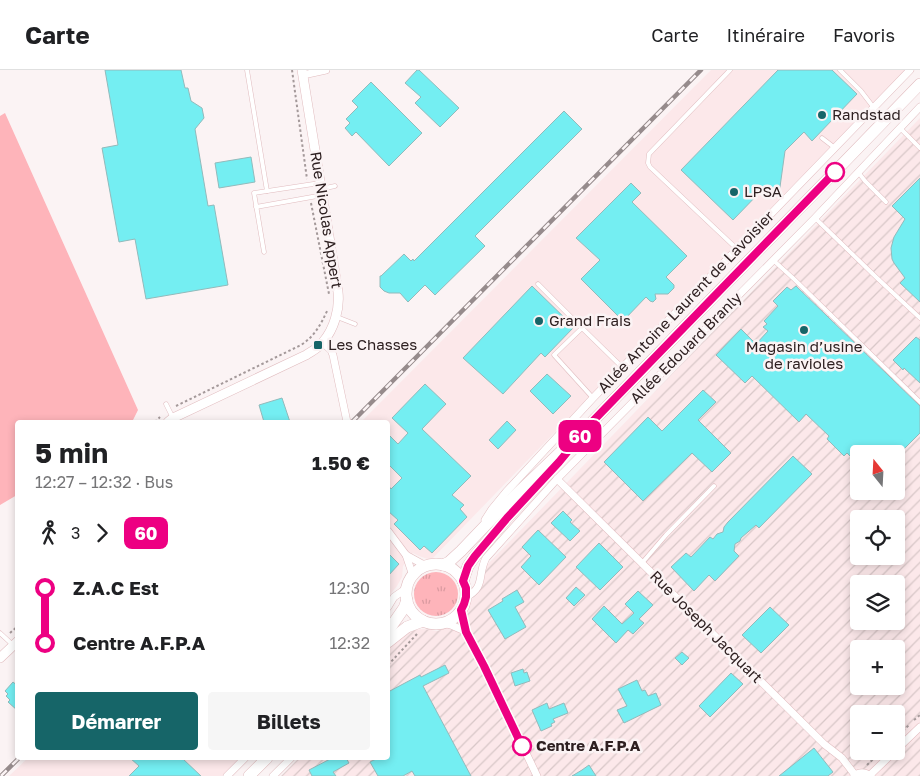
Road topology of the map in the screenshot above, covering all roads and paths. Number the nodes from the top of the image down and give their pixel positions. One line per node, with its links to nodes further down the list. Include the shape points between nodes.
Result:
1 (248, 70): 19 (lane)
2 (292, 70): 16 (path)
3 (326, 70): 7 (street)
4 (730, 70): 24 (lane, via 649,154 648,162)
5 (840, 70): 10 (lane)
6 (910, 70): 10 (street, Allée Antoine Laurent de Lavoisier)
7 (302, 73): 18 (street, Rue Nicolas Appert)
8 (920, 84): 41 (main road)
9 (920, 107): 11 (street, Allée Edouard Branly)
10 (874, 108): 13 (street, Allée Antoine Laurent de Lavoisier)
11 (900, 128): 14 (lane); 15 (street, Allée Edouard Branly)
12 (822, 138): 13 (lane)
13 (835, 148): 24 (street, Allée Antoine Laurent de Lavoisier)
14 (920, 148)
15 (858, 172): 21 (lane); 23 (street, Allée Edouard Branly)
16 (308, 185): 18 (lane); 19 (lane)
17 (335, 186): 18 (lane)
18 (321, 189): 20 (lane); 30 (street, Rue Nicolas Appert, via 339,300)
19 (267, 191): 22 (lane, via 254,193)
20 (310, 197): 22 (lane); 28 (path)
21 (886, 202)
22 (256, 206): 25 (lane)
23 (815, 218): 26 (street, Allée Edouard Branly); 31 (lane)
24 (737, 250): 35 (street, Allée Antoine Laurent de Lavoisier)
25 (264, 252)
26 (773, 260): 37 (lane); 42 (street, Allée Edouard Branly)
27 (538, 284): 33 (lane)
28 (330, 299)
29 (329, 308): 39 (path, via 320,327 301,345 192,398)
30 (335, 316): 32 (lane); 34 (street, Rue Nicolas Appert)
31 (920, 318)
32 (355, 324)
33 (582, 328): 35 (lane); 36 (lane, via 554,356)
34 (322, 343): 39 (street, Rue Nicolas Appert, via 306,355); 40 (street, via 333,354)
35 (623, 368): 36 (street, Allée Antoine Laurent de Lavoisier)
36 (593, 398): 44 (street, Allée Antoine Laurent de Lavoisier)
37 (920, 402)
38 (166, 404): 39 (lane)
39 (170, 417)
40 (347, 420)
41 (592, 422): 45 (main road); 48 (main road)
42 (557, 478): 50 (street, Rue Joseph Jacquart); 56 (street, Allée Edouard Branly, via 486,558 477,589)
43 (714, 486): 50 (lane)
44 (506, 492): 45 (street); 46 (street, Allée Antoine Laurent de Lavoisier, via 492,509)
45 (505, 505): 46 (main road); 48 (street, via 504,515)
46 (482, 530): 51 (main road)
47 (390, 534): 49 (street)
48 (487, 542): 54 (main road, via 468,566)
49 (406, 555): 52 (street); 53 (street)
50 (642, 563): 82 (street, Rue Joseph Jacquart, via 824,744 842,758)
51 (444, 565): 52 (main road); 54 (main road)
52 (426, 566): 53 (main road)
53 (413, 576): 55 (main road)
54 (463, 581): 56 (main road)
55 (407, 594): 57 (street, via 394,597); 59 (main road, via 413,612); 61 (main road, via 404,608)
56 (466, 597): 58 (main road)
57 (390, 603)
58 (461, 610): 60 (main road); 62 (street)
59 (423, 621): 60 (main road); 65 (main road, via 407,627)
60 (442, 623): 62 (street)
61 (390, 628)
62 (466, 632): 81 (street)
63 (0, 633): 66 (lane)
64 (417, 634): 69 (path)
65 (390, 640)
66 (15, 642)
67 (15, 644): 68 (street)
68 (0, 658)
69 (390, 663)
70 (920, 728): 71 (street)
71 (905, 742)
72 (243, 760): 78 (street)
73 (265, 760): 79 (main road)
74 (289, 760): 80 (street)
75 (873, 760): 77 (path)
76 (887, 760): 83 (street)
77 (863, 772): 82 (street); 83 (street)
78 (227, 776)
79 (249, 776)
80 (273, 776)
81 (537, 776)
82 (855, 776)
83 (870, 776)

